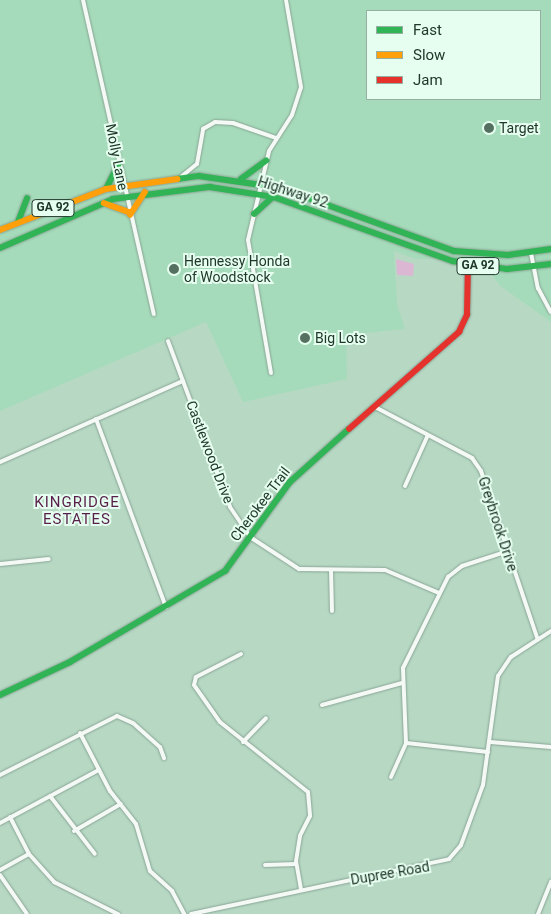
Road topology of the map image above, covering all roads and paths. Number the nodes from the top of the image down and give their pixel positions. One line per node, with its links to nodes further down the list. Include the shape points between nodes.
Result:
1 (83, 0): 5 (street, Molly Lane)
2 (286, 0): 3 (street, via 301,87 292,115)
3 (276, 138): 4 (street); 6 (street, via 233,123 215,122 203,129 197,164)
4 (266, 161): 7 (main road); 8 (street)
5 (119, 164): 9 (street, Molly Lane); 10 (main road)
6 (182, 176): 7 (main road, Highway 92 / GA 92); 9 (main road, Highway 92 / GA 92)
7 (240, 179): 8 (main road, Highway 92 / GA 92)
8 (261, 183): 12 (street); 23 (main road, Highway 92 / GA 92, via 438,247 483,254)
9 (123, 184): 10 (main road, Highway 92 / GA 92); 13 (street, Molly Lane)
10 (106, 189): 19 (main road, Highway 92 / GA 92)
11 (146, 192): 12 (main road, Highway 92 / GA 92, via 197,187); 13 (main road, Highway 92 / GA 92); 17 (main road)
12 (256, 193): 14 (main road, Highway 92 / GA 92); 18 (street)
13 (125, 196): 16 (main road, Highway 92 / GA 92); 17 (street, Molly Lane)
14 (274, 197): 18 (main road); 24 (main road, Highway 92 / GA 92, via 415,250)
15 (27, 198): 19 (main road)
16 (103, 202): 17 (main road); 21 (main road, Highway 92 / GA 92)
17 (129, 214): 28 (street, Molly Lane)
18 (254, 214): 30 (street, via 248,244)
19 (18, 223): 20 (main road, Highway 92 / GA 92)
20 (0, 230)
21 (0, 248)
22 (551, 249): 23 (main road, Highway 92 / GA 92)
23 (531, 253): 26 (street)
24 (468, 264): 26 (main road, Highway 92 / GA 92); 32 (main road, Cherokee Trail, via 463,327)
25 (551, 264): 26 (main road, Highway 92 / GA 92)
26 (533, 267): 27 (street)
27 (551, 312)
28 (154, 314)
29 (168, 341): 31 (street, Castlewood Drive)
30 (270, 373)
31 (183, 381): 33 (street); 37 (street, Castlewood Drive, via 230,508)
32 (375, 407): 34 (street, Greybrook Drive); 37 (main road, Cherokee Trail, via 290,482)
33 (96, 419): 35 (street); 43 (street)
34 (427, 437): 36 (street); 38 (street, Greybrook Drive, via 472,458 487,489)
35 (0, 462)
36 (405, 486)
37 (250, 537): 41 (street, Castlewood Drive, via 299,569); 43 (main road, Cherokee Trail, via 218,578)
38 (506, 552): 42 (street, via 456,569); 46 (street, Greybrook Drive)
39 (49, 559): 40 (street)
40 (0, 564)
41 (331, 570): 42 (street, Castlewood Drive, via 393,572); 44 (street)
42 (439, 594): 48 (street, via 405,656)
43 (167, 608): 49 (main road, Cherokee Trail, via 56,670)
44 (332, 611)
45 (551, 631): 46 (street, Dupree Road)
46 (538, 640): 54 (street, Dupree Road, via 511,657 498,676)
47 (241, 654): 53 (street, via 194,680 210,712)
48 (402, 683): 50 (street); 55 (street)
49 (0, 695)
50 (322, 705)
51 (266, 718): 53 (street)
52 (80, 733): 58 (street, via 112,717 123,717 160,747); 59 (street); 60 (street)
53 (243, 742): 69 (street, via 308,792 312,808 300,836)
54 (490, 742): 56 (street); 57 (street, Dupree Road)
55 (406, 743): 57 (street); 61 (street)
56 (551, 747)
57 (488, 752): 74 (street, Dupree Road, via 476,809 461,845 449,858)
58 (164, 758)
59 (99, 770): 62 (street); 63 (street)
60 (0, 775)
61 (391, 777)
62 (50, 796): 64 (street); 66 (street)
63 (121, 804): 66 (street); 77 (street, via 136,824 150,872 172,891)
64 (10, 818): 65 (street); 67 (street)
65 (0, 823)
66 (74, 831): 68 (street)
67 (29, 854): 71 (street); 76 (street, via 58,884)
68 (95, 854)
69 (296, 864): 70 (street); 74 (street)
70 (265, 865)
71 (0, 870)
72 (0, 875): 75 (street)
73 (551, 882): 79 (street)
74 (301, 890): 78 (street, Dupree Road)
75 (25, 914)
76 (118, 914)
77 (184, 914)
78 (190, 914)
79 (538, 914)

